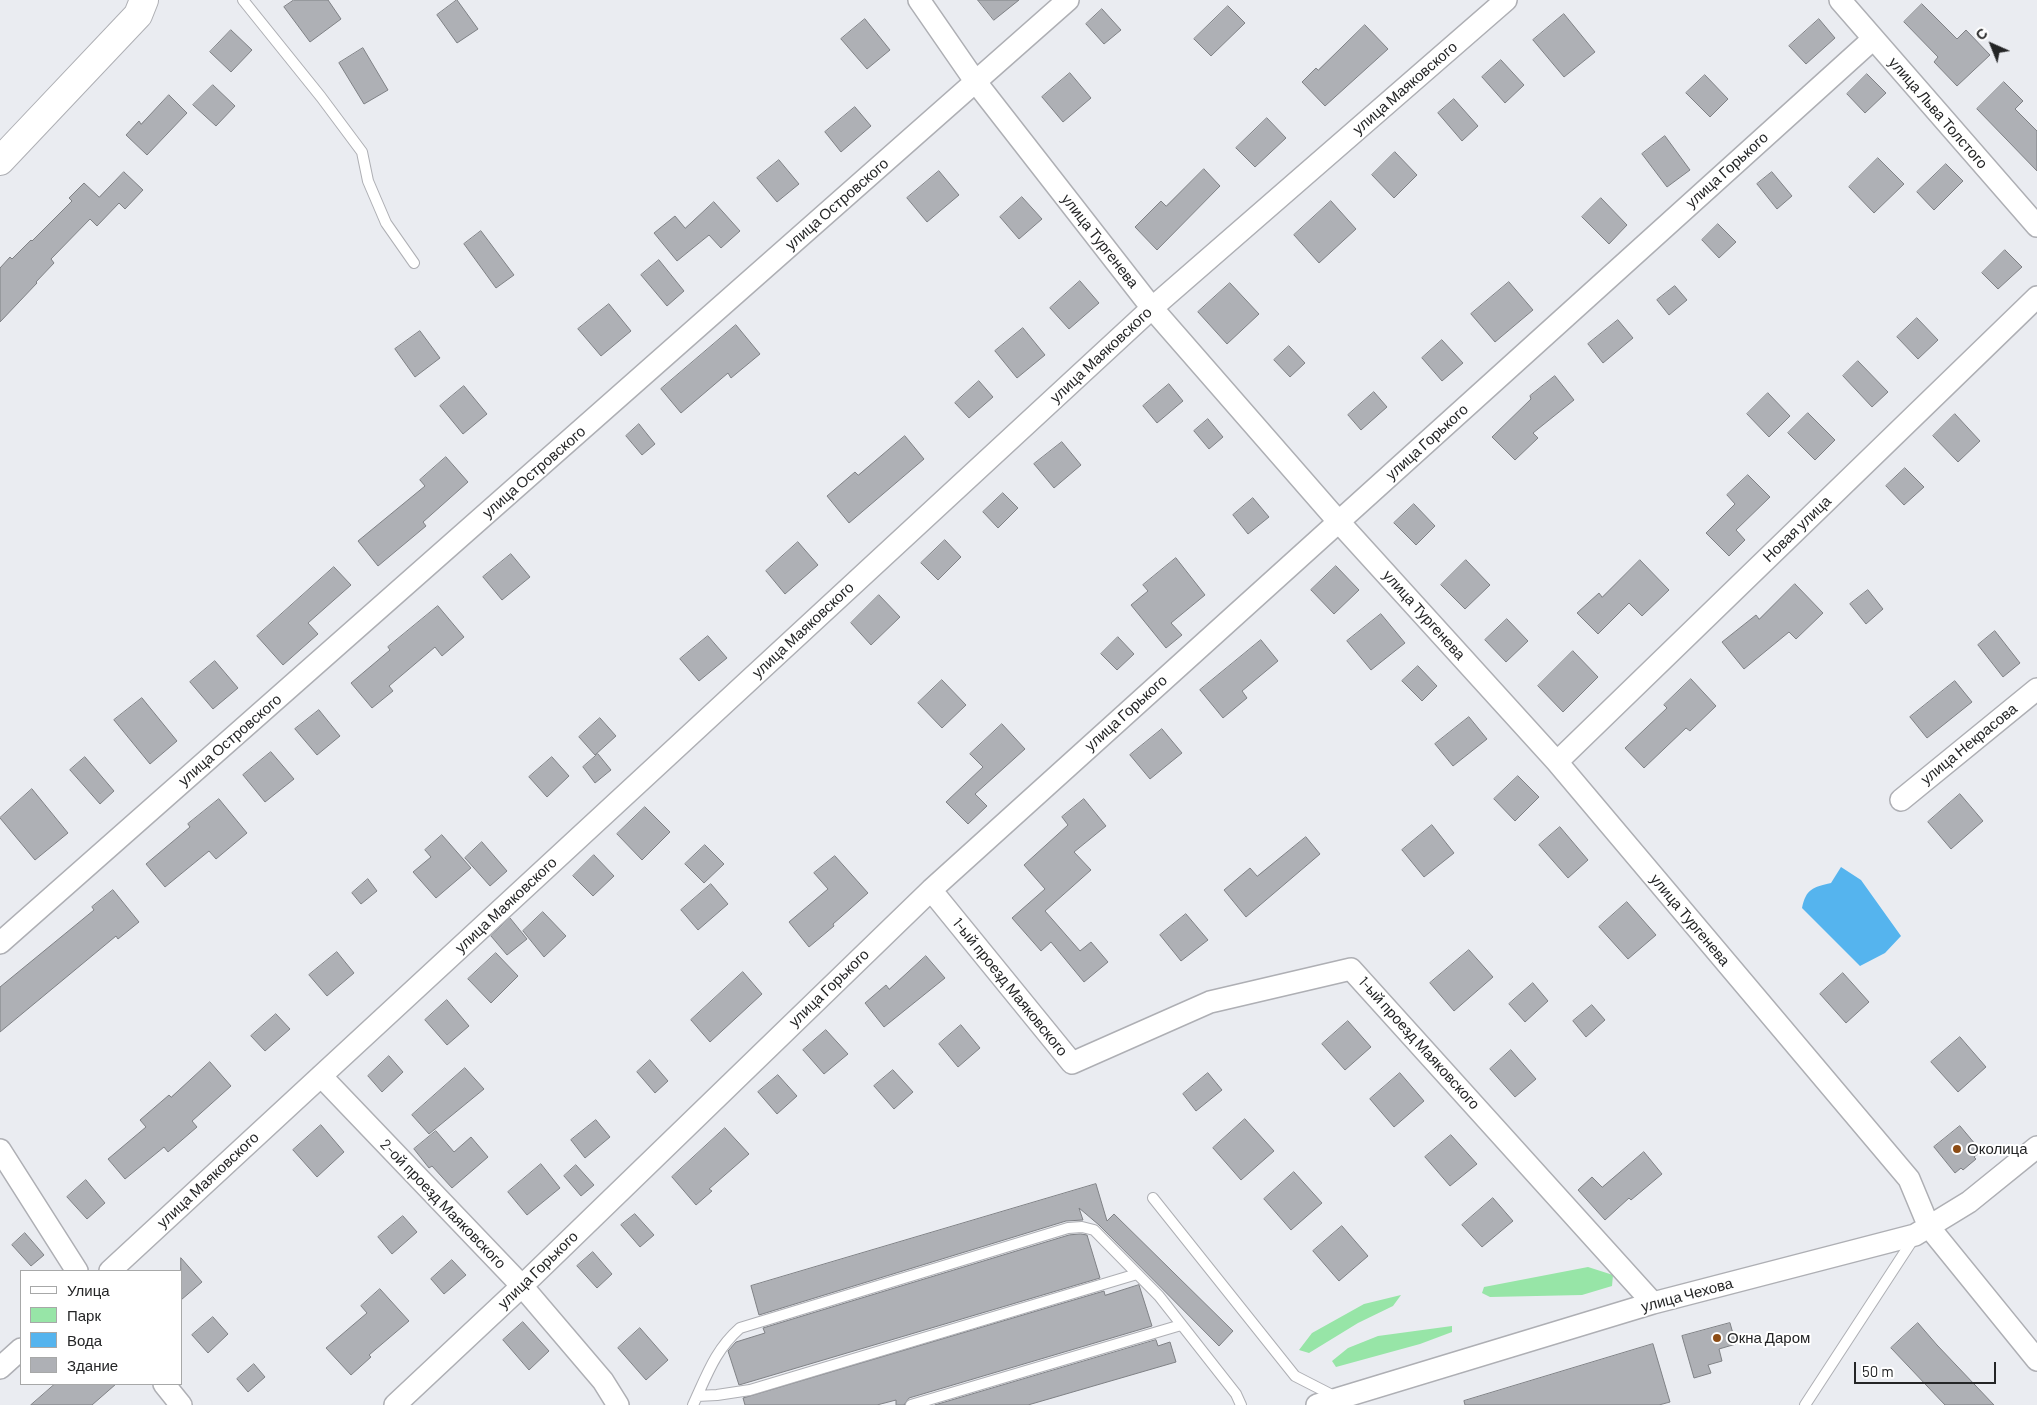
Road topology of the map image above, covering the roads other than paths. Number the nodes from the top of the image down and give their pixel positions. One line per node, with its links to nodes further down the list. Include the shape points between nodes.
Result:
1 (243, 0): 11 (lane, via 362,152 368,181 386,223)
2 (919, 0): 8 (street, улица Тургенева)
3 (1068, 0): 8 (street, улица Островского)
4 (1506, 0): 13 (street, улица Маяковского)
5 (1840, 0): 7 (street, улица Льва Толстого)
6 (145, 5): 9 (main road)
7 (1873, 39): 10 (street, улица Льва Толстого); 14 (street, улица Горького)
8 (975, 82): 13 (street, улица Тургенева); 19 (street, улица Островского)
9 (0, 161)
10 (2037, 226)
11 (414, 263)
12 (2037, 297): 16 (street, Новая улица)
13 (1152, 308): 14 (street, улица Тургенева); 20 (street, улица Маяковского)
14 (1338, 522): 16 (street, улица Тургенева); 18 (street, улица Горького)
15 (2037, 689): 17 (street, улица Некрасова)
16 (1557, 762): 24 (street, улица Тургенева, via 1909,1179)
17 (1901, 800)
18 (931, 890): 28 (street, улица Горького); 29 (street, 1-ый проезд Маяковского, via 1072,1063 1210,1002 1351,969)
19 (0, 943)
20 (321, 1076): 26 (street, улица Маяковского); 28 (street, 2-ой проезд Маяковского)
21 (2037, 1147): 24 (street, улица Чехова, via 1969,1202)
22 (0, 1150): 25 (street)
23 (1153, 1198): 36 (lane, via 1295,1376)
24 (1922, 1231): 29 (street, улица Чехова); 32 (street, улица Тургенева); 43 (lane)
25 (76, 1270)
26 (111, 1270)
27 (1137, 1274): 30 (lane, via 1159,1296); 35 (lane, via 750,1390); 35 (lane, via 1094,1230 1068,1228 740,1328 718,1350)
28 (522, 1286): 38 (street, улица Горького); 39 (street, 2-ой проезд Маяковского, via 603,1381)
29 (1653, 1303): 36 (street, улица Чехова)
30 (1180, 1325): 40 (lane); 41 (lane, via 1236,1394)
31 (20, 1350): 33 (street)
32 (2037, 1360)
33 (0, 1368)
34 (165, 1385): 37 (street)
35 (695, 1400)
36 (1341, 1402): 42 (street, улица Чехова)
37 (181, 1405)
38 (395, 1405)
39 (618, 1405)
40 (911, 1405)
41 (1241, 1405)
42 (1317, 1405)
43 (1805, 1405)

